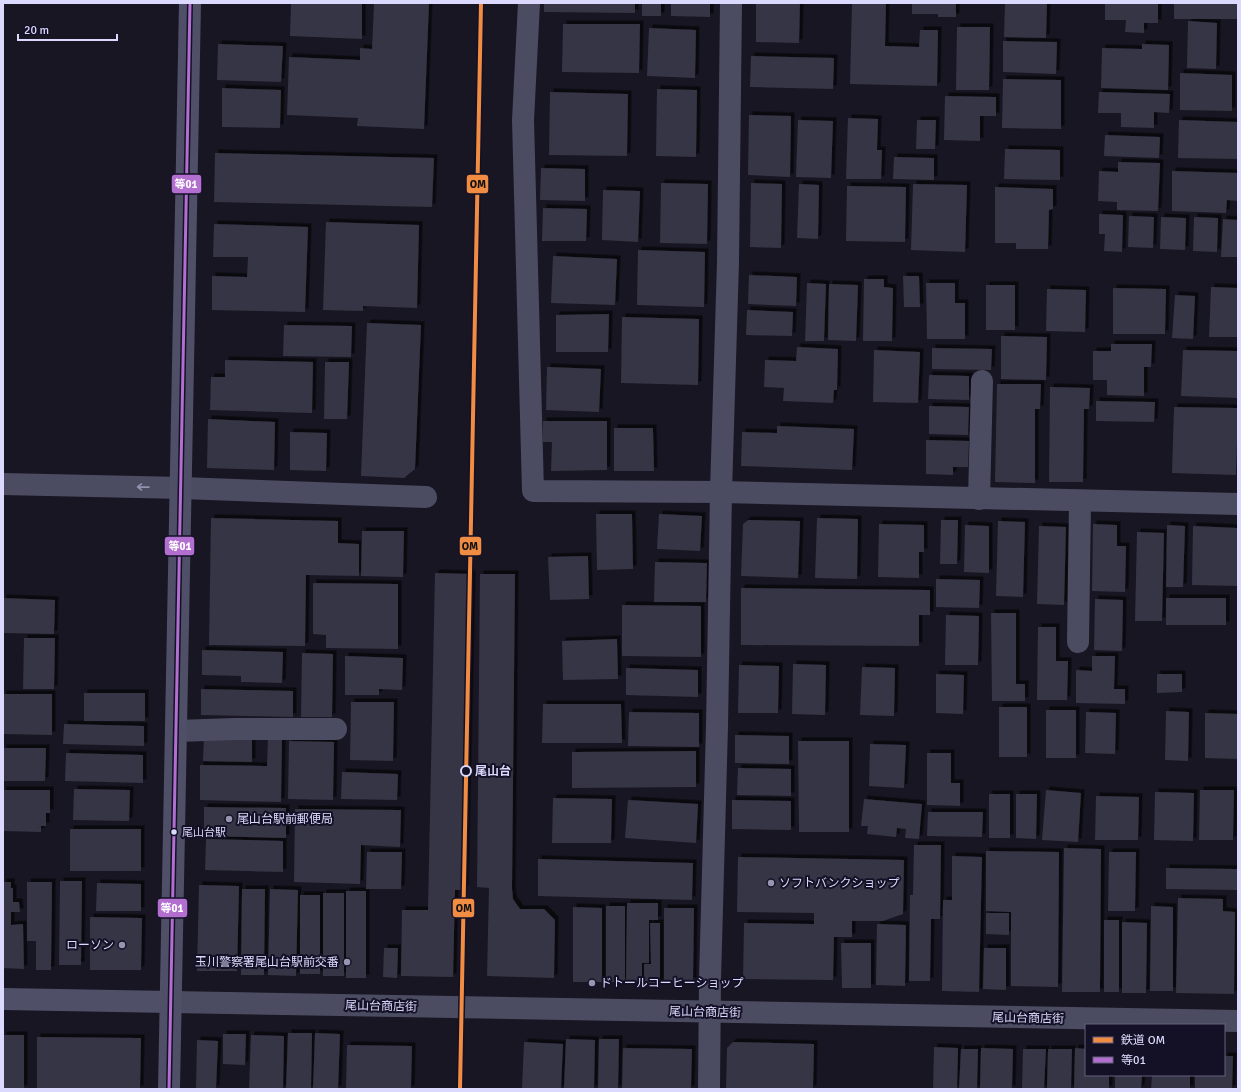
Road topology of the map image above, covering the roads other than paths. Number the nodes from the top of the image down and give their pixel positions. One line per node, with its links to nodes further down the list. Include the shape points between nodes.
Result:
1 (190, 3): 6 (street)
2 (528, 3): 7 (street, via 523,120 533,491)
3 (731, 3): 7 (street, via 728,262)
4 (982, 381): 9 (street)
5 (3, 484): 6 (street, one-way to 5)
6 (182, 488): 8 (street); 14 (street)
7 (721, 492): 9 (street); 17 (street)
8 (426, 497)
9 (979, 499): 10 (street)
10 (1080, 501): 11 (street); 12 (street)
11 (1238, 504)
12 (1078, 642)
13 (336, 729): 14 (street)
14 (177, 731): 16 (street)
15 (3, 999): 16 (street)
16 (171, 1002): 17 (street, 尾山台商店街); 19 (street)
17 (710, 1012): 18 (street, 尾山台商店街); 20 (street)
18 (1238, 1021)
19 (169, 1089)
20 (709, 1089)

